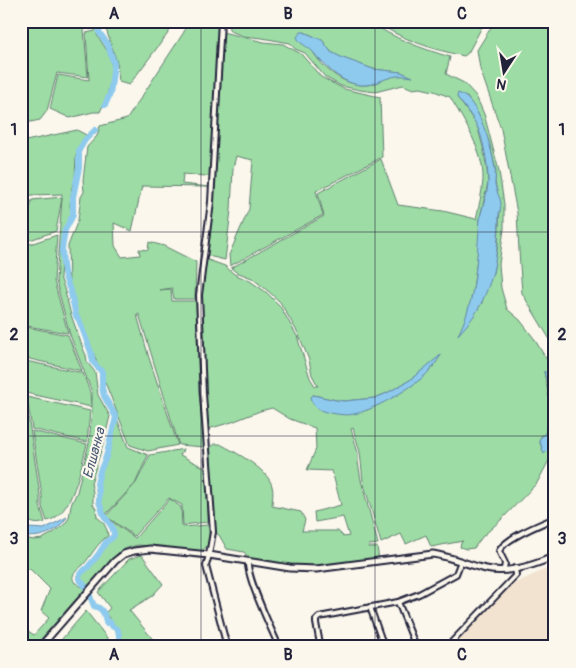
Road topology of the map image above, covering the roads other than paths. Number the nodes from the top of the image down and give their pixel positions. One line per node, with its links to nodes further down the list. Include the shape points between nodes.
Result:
1 (221, 21): 3 (street, via 211,202 199,295 213,532)
2 (555, 518): 8 (street, via 502,546 499,551 505,563)
3 (209, 555): 6 (main road); 11 (main road, via 150,549 124,554 114,561); 12 (street, via 206,566)
4 (555, 556): 7 (main road)
5 (461, 561): 6 (main road, via 433,554 316,569); 8 (main road, via 489,570); 9 (street, via 456,574)
6 (248, 562): 13 (street, via 256,592)
7 (515, 568): 8 (main road); 19 (street, via 516,575)
8 (504, 569)
9 (398, 602): 10 (street); 18 (street)
10 (370, 607): 14 (street, via 317,618 316,627); 17 (street)
11 (40, 647)
12 (227, 647)
13 (279, 647)
14 (323, 647)
15 (329, 647): 16 (street)
16 (344, 647)
17 (384, 647)
18 (416, 647)
19 (447, 647)

